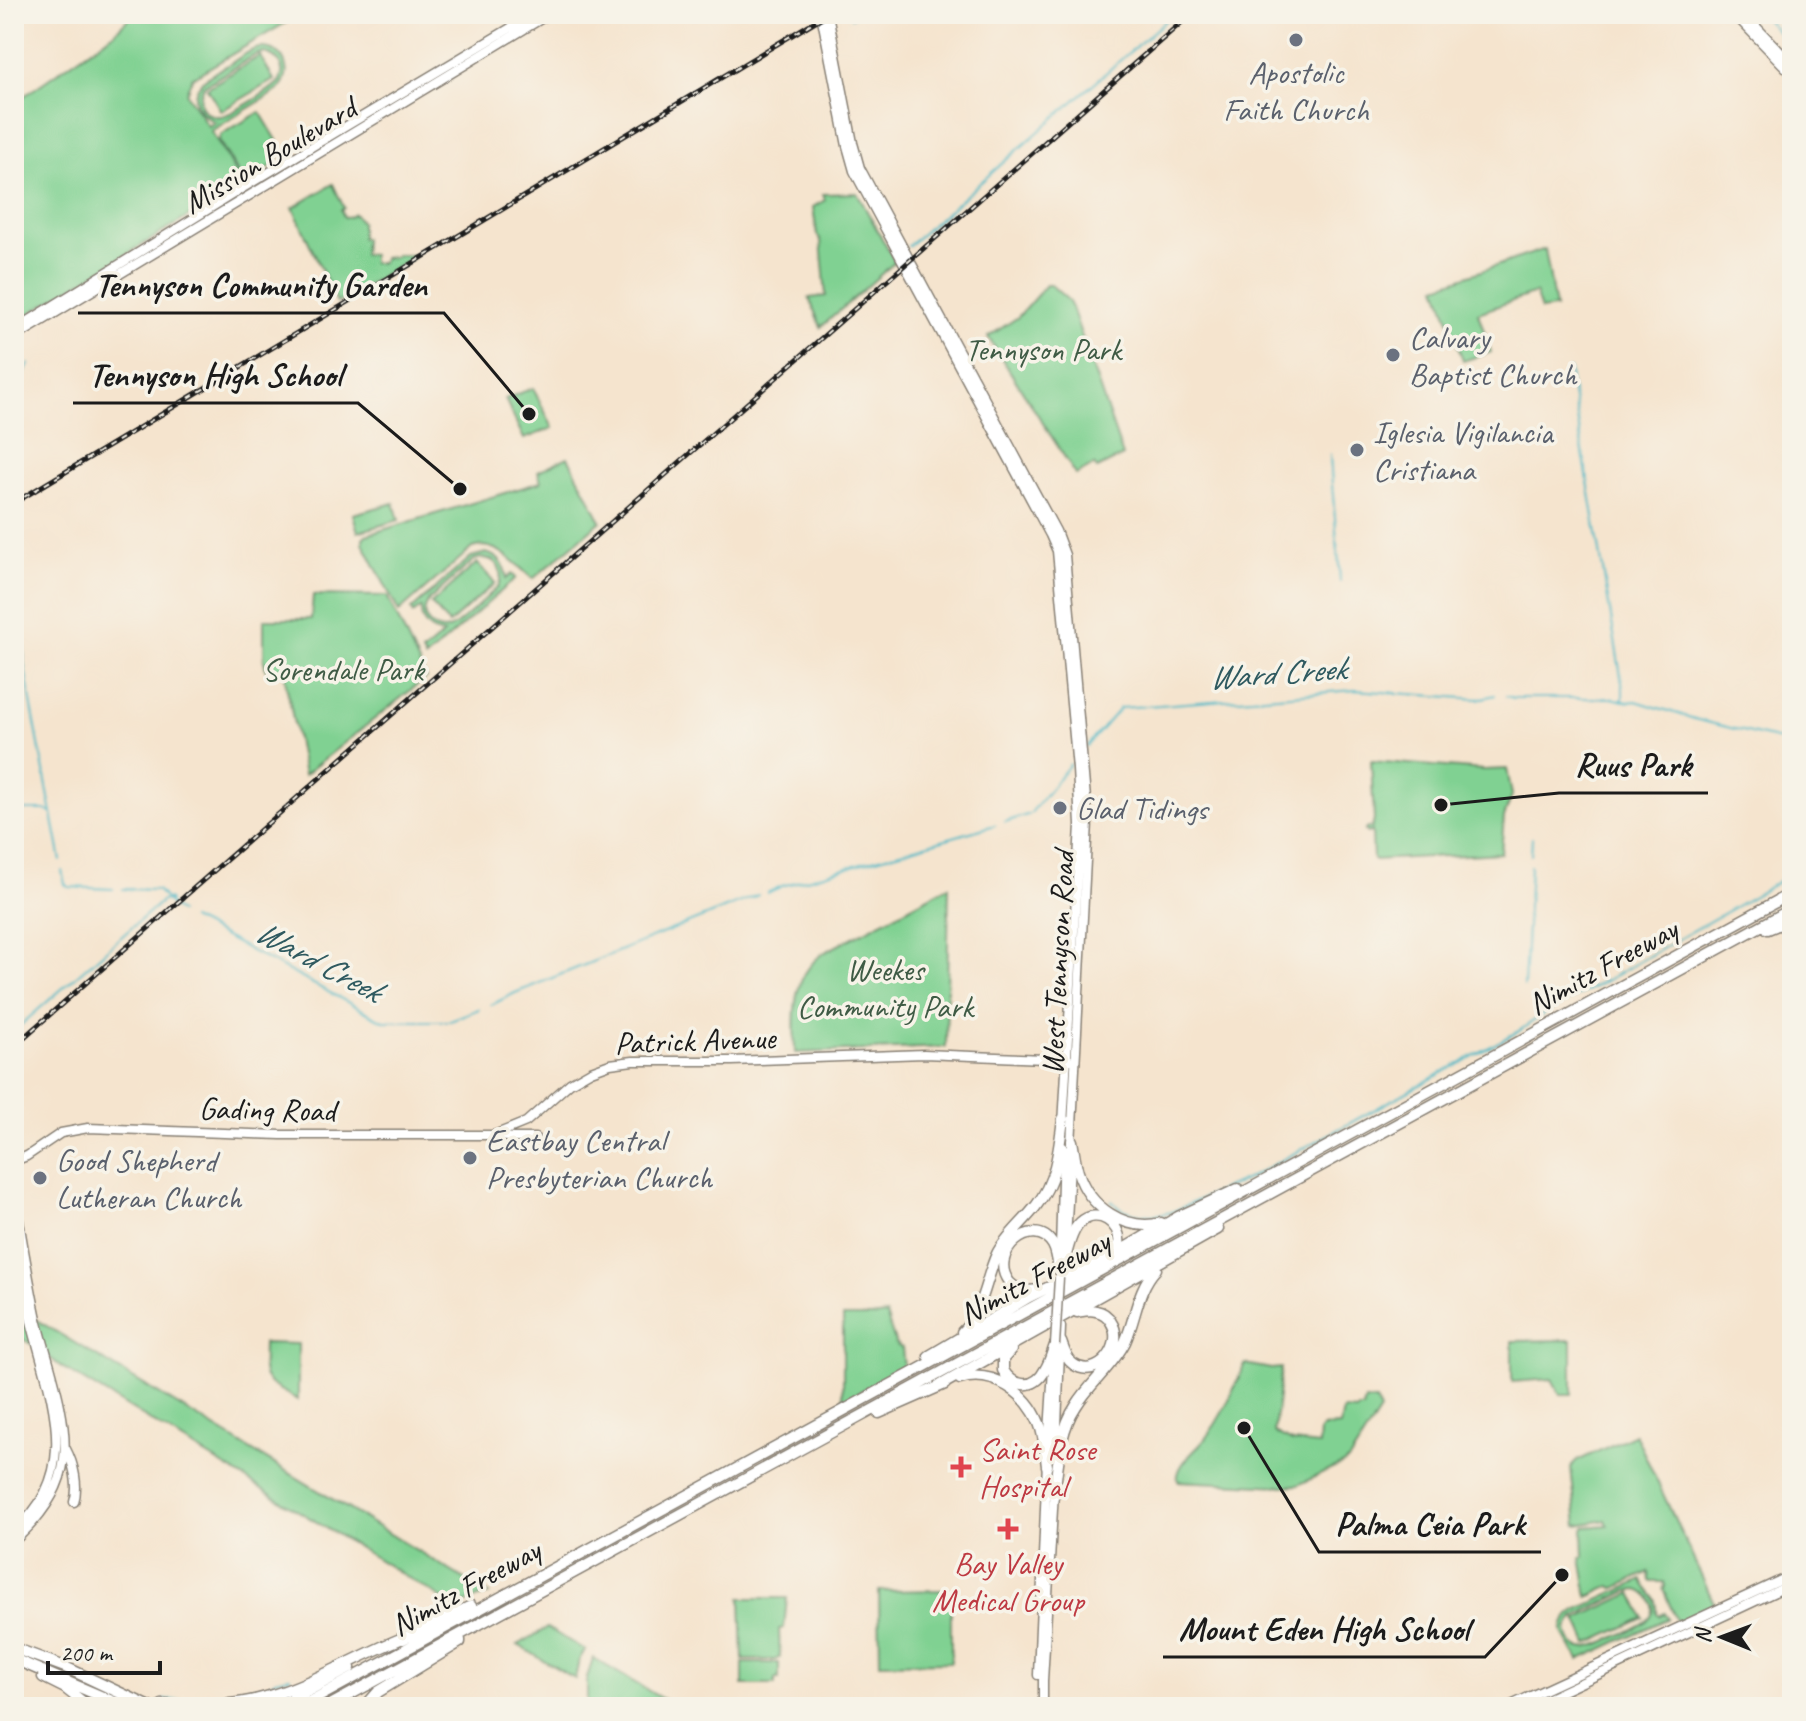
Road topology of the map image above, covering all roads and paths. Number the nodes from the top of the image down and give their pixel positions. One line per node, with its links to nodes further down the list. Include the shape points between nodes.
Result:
1 (534, 14): 9 (main road, Mission Boulevard)
2 (549, 14): 9 (main road, Mission Boulevard)
3 (821, 14): 12 (main road, via 851,163)
4 (828, 14): 12 (main road, via 857,161)
5 (1734, 14): 8 (main road)
6 (1744, 14): 7 (main road)
7 (1792, 64)
8 (1792, 74)
9 (378, 113): 10 (main road, Mission Boulevard); 11 (main road, Mission Boulevard)
10 (273, 170): 11 (main road); 13 (main road, Mission Boulevard)
11 (259, 188): 14 (main road, Mission Boulevard)
12 (906, 263): 18 (main road, West Tennyson Road, via 1065,555 1088,822)
13 (14, 330)
14 (14, 338)
15 (1792, 899): 17 (highway, Nimitz Freeway); 23 (highway, Nimitz Freeway, via 1766,907); 24 (highway); 30 (highway, via 1259,1195)
16 (1792, 919): 17 (highway)
17 (1704, 957): 28 (highway, Nimitz Freeway)
18 (1072, 1060): 19 (main road, West Tennyson Road); 20 (main road, Patrick Avenue, via 924,1054 633,1061 584,1075); 25 (main road, West Tennyson Road)
19 (1063, 1119): 36 (main road, West Tennyson Road); 39 (highway, via 1049,1186 1000,1249 973,1319)
20 (526, 1122): 21 (main road, Gading Road)
21 (494, 1135): 22 (main road); 26 (main road, Gading Road, via 88,1128 61,1133)
22 (535, 1138)
23 (1339, 1139): 24 (highway); 27 (highway, Nimitz Freeway)
24 (1352, 1139): 67 (highway)
25 (1072, 1141): 31 (highway, via 1084,1186 1104,1210 1137,1225); 33 (main road, West Tennyson Road)
26 (14, 1161)
27 (1281, 1173): 31 (highway); 41 (highway, Nimitz Freeway)
28 (1280, 1188): 30 (highway, Nimitz Freeway); 34 (highway, via 1278,1194)
29 (14, 1191): 43 (main road)
30 (1257, 1201): 45 (highway, Nimitz Freeway)
31 (1178, 1217): 35 (highway)
32 (14, 1234): 43 (main road)
33 (1065, 1259): 35 (highway, via 1079,1224 1088,1218 1108,1219 1119,1243); 36 (main road, West Tennyson Road)
34 (1163, 1262): 37 (highway); 48 (highway, via 1146,1281 1119,1352 1066,1425)
35 (1092, 1267): 36 (highway)
36 (1060, 1277): 36 (highway, via 1034,1291 1016,1288 1005,1275 1006,1253 1021,1236 1040,1235 1053,1245); 39 (highway); 40 (main road, West Tennyson Road, bridge); 40 (main road, West Tennyson Road, bridge)
37 (1071, 1313): 38 (highway); 40 (highway, via 1093,1310 1111,1320 1114,1349 1102,1364 1080,1368)
38 (1034, 1333): 40 (highway, via 1003,1359 1003,1370 1013,1383 1040,1378); 42 (highway)
39 (951, 1342): 41 (highway)
40 (1058, 1343): 47 (main road, West Tennyson Road); 48 (main road, West Tennyson Road)
41 (889, 1385): 54 (highway, Nimitz Freeway)
42 (941, 1385): 45 (highway); 47 (highway, via 980,1376 1013,1390 1039,1422)
43 (55, 1403): 44 (main road)
44 (57, 1417): 46 (main road); 50 (main road, via 54,1473 41,1500)
45 (854, 1419): 55 (highway, Nimitz Freeway)
46 (65, 1447): 49 (main road, via 77,1494); 51 (main road, via 48,1503)
47 (1047, 1466): 70 (main road, West Tennyson Road)
48 (1054, 1495): 70 (main road, West Tennyson Road)
49 (74, 1502)
50 (14, 1531)
51 (14, 1541)
52 (1792, 1575): 71 (main road)
53 (1791, 1584): 72 (main road)
54 (490, 1602): 56 (highway, via 479,1602); 66 (highway, Nimitz Freeway)
55 (462, 1634): 68 (highway, Nimitz Freeway); 69 (highway, via 460,1642 378,1692)
56 (408, 1636): 60 (highway, via 268,1697); 65 (highway)
57 (14, 1655): 58 (highway); 59 (highway, via 65,1667); 61 (highway, via 17,1663); 64 (highway)
58 (88, 1689): 62 (highway); 63 (highway)
59 (110, 1690): 60 (highway); 64 (highway)
60 (166, 1706)
61 (89, 1707)
62 (104, 1707)
63 (126, 1707)
64 (148, 1707)
65 (278, 1707)
66 (300, 1707)
67 (309, 1707)
68 (328, 1707)
69 (365, 1707)
70 (1040, 1707)
71 (1507, 1707)
72 (1529, 1707)

